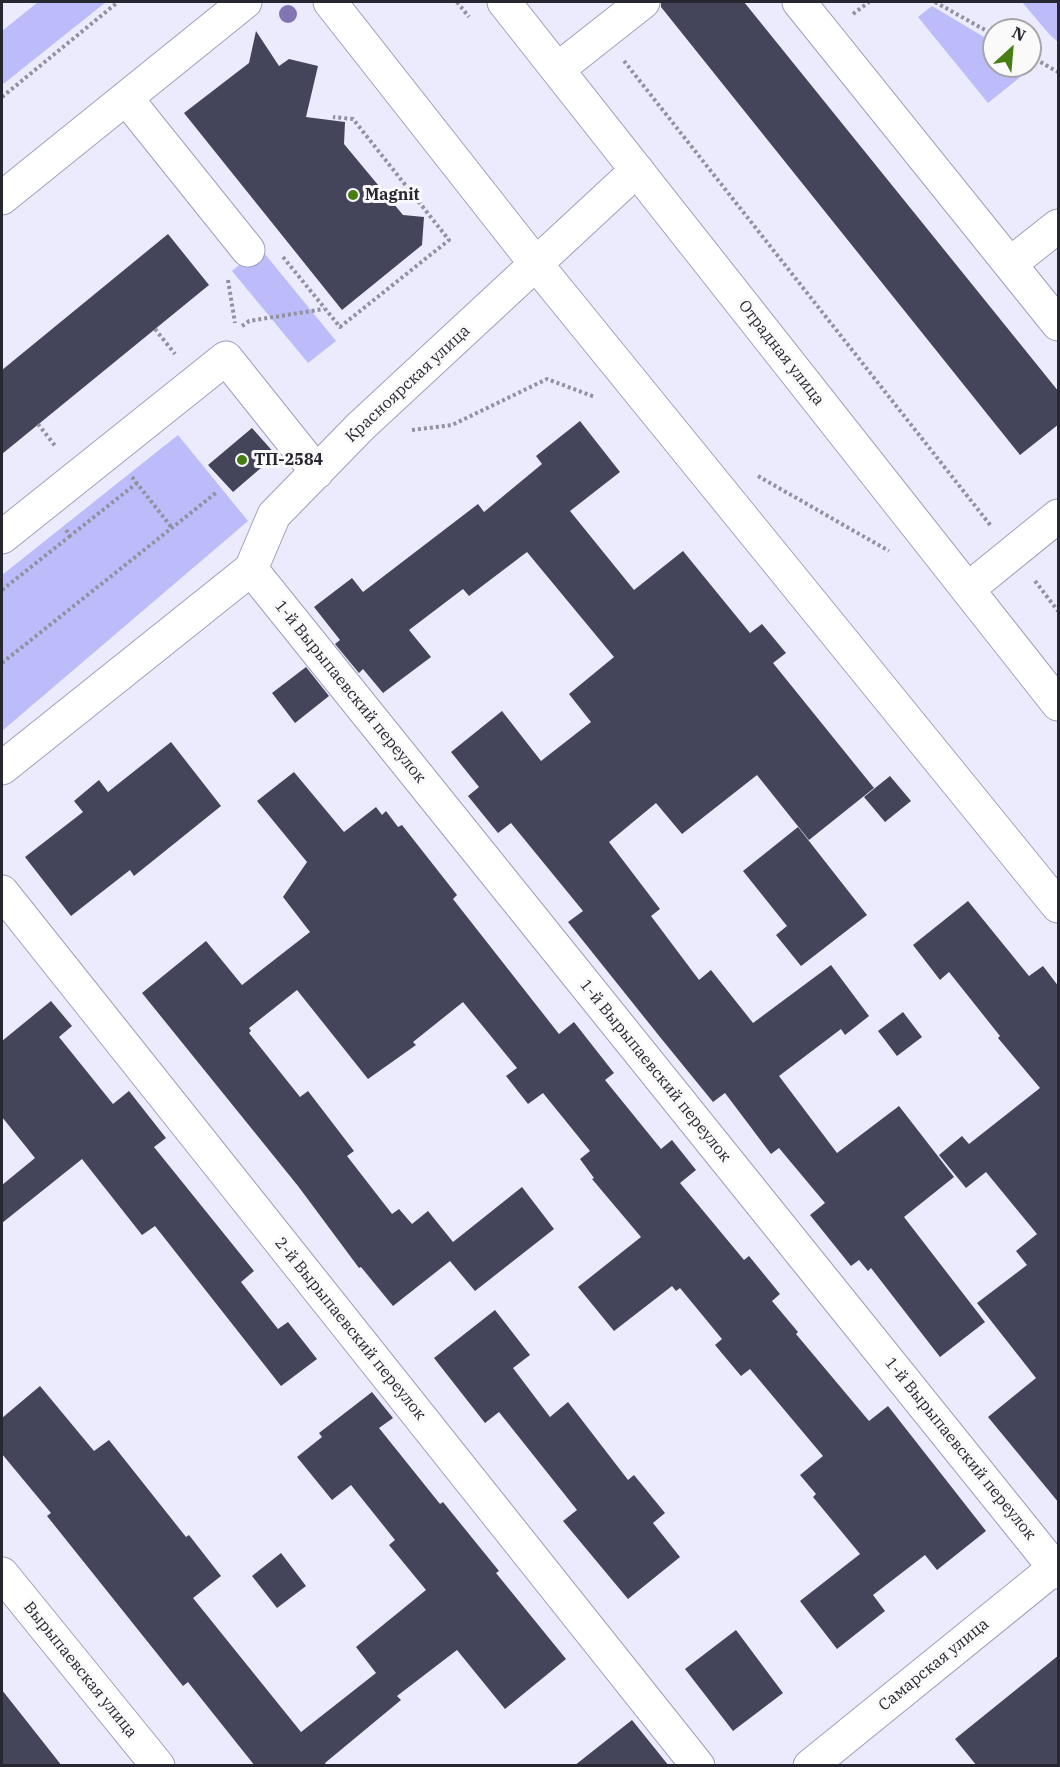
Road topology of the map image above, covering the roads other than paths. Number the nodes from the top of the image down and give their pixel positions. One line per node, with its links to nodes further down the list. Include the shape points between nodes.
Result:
1 (245, 2): 7 (street)
2 (330, 2): 12 (street)
3 (504, 2): 6 (street, Отрадная улица)
4 (643, 2): 6 (street)
5 (799, 2): 13 (street)
6 (558, 69): 8 (street, Отрадная улица)
7 (126, 98): 9 (street); 11 (street)
8 (637, 170): 12 (street, Красноярская улица); 19 (street, Отрадная улица)
9 (2, 198)
10 (1059, 226): 13 (street)
11 (237, 260)
12 (536, 264): 15 (street, Красноярская улица, via 361,426); 23 (street)
13 (1010, 264): 14 (street)
14 (1059, 324)
15 (317, 472): 17 (street, via 226,358); 18 (street, Красноярская улица, via 274,515)
16 (1059, 516): 19 (street)
17 (2, 537)
18 (251, 569): 21 (street, Красноярская улица); 24 (street, 1-й Вырыпаевский переулок)
19 (968, 589): 20 (street, Отрадная улица)
20 (1059, 704)
21 (2, 768)
22 (2, 892): 27 (street, 2-й Вырыпаевский переулок)
23 (1059, 906)
24 (1058, 1568): 28 (street, Самарская улица)
25 (2, 1574): 26 (street, Вырыпаевская улица)
26 (158, 1766)
27 (698, 1766)
28 (810, 1766)

